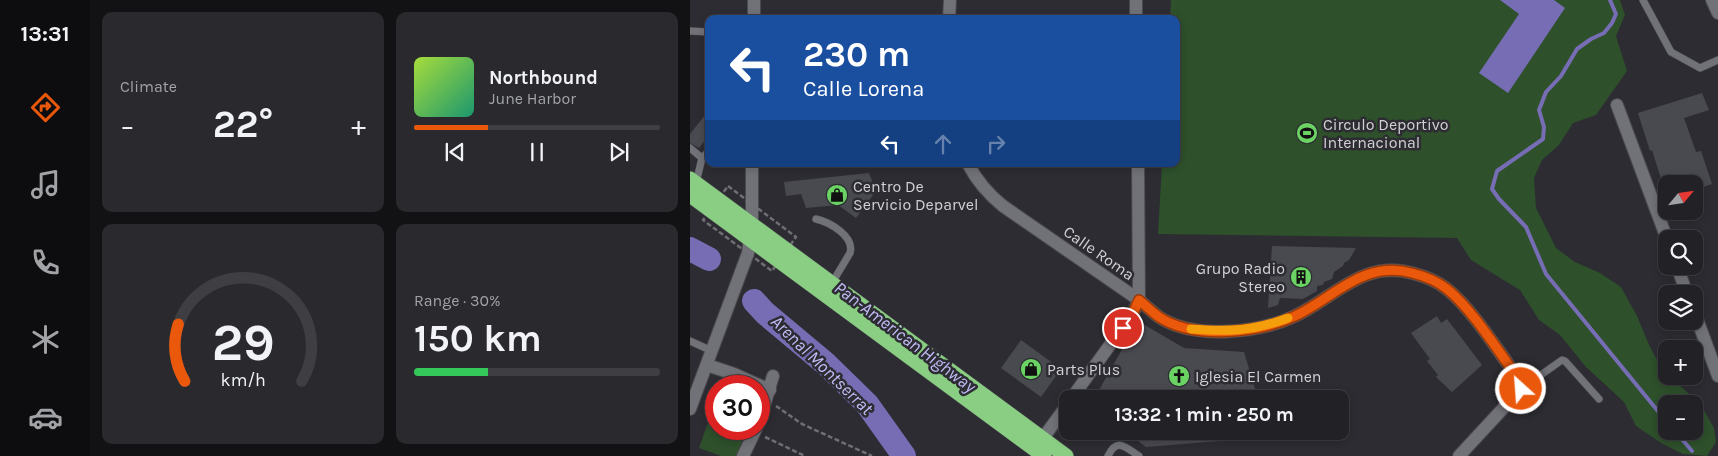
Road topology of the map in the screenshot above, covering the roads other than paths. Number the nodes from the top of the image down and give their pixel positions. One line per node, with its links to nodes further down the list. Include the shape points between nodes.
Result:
1 (754, 0): 7 (street)
2 (950, 0): 8 (street)
3 (1136, 0): 9 (street)
4 (1643, 0): 12 (lane, via 1671,52 1700,68)
5 (1712, 0): 6 (street)
6 (1718, 13)
7 (754, 15)
8 (949, 15)
9 (1136, 15)
10 (690, 31): 11 (lane)
11 (705, 32)
12 (1718, 60)
13 (1617, 105): 22 (street)
14 (690, 148): 16 (lane)
15 (705, 155): 16 (lane)
16 (702, 158): 20 (lane)
17 (752, 167): 23 (street)
18 (970, 167): 25 (street, Calle Roma, via 979,184 1003,206)
19 (1138, 167): 25 (street)
20 (692, 186): 23 (highway)
21 (816, 219): 24 (lane, via 827,221 848,239 852,248)
22 (1664, 230)
23 (752, 232): 24 (highway); 28 (street, via 748,253); 42 (highway)
24 (832, 283): 39 (highway)
25 (1139, 300): 34 (street, Calle Roma, via 1160,317 1186,328 1249,330 1296,316 1349,282 1372,272 1399,269 1426,277 1447,289 1471,314 1518,378); 35 (street)
26 (1701, 330): 32 (street)
27 (690, 341): 28 (lane)
28 (712, 351): 29 (street)
29 (707, 364): 30 (street); 37 (street)
30 (736, 375)
31 (773, 376): 33 (street)
32 (1718, 376)
33 (770, 387)
34 (1521, 389): 36 (lane, via 1562,360); 46 (street)
35 (1078, 390)
36 (1599, 399)
37 (690, 409)
38 (1059, 416): 39 (street)
39 (1043, 438): 43 (highway)
40 (751, 440): 41 (street)
41 (742, 456)
42 (1044, 456)
43 (1066, 456)
44 (1108, 456): 45 (lane, via 1112,447 1122,445)
45 (1139, 456)
46 (1459, 456)

